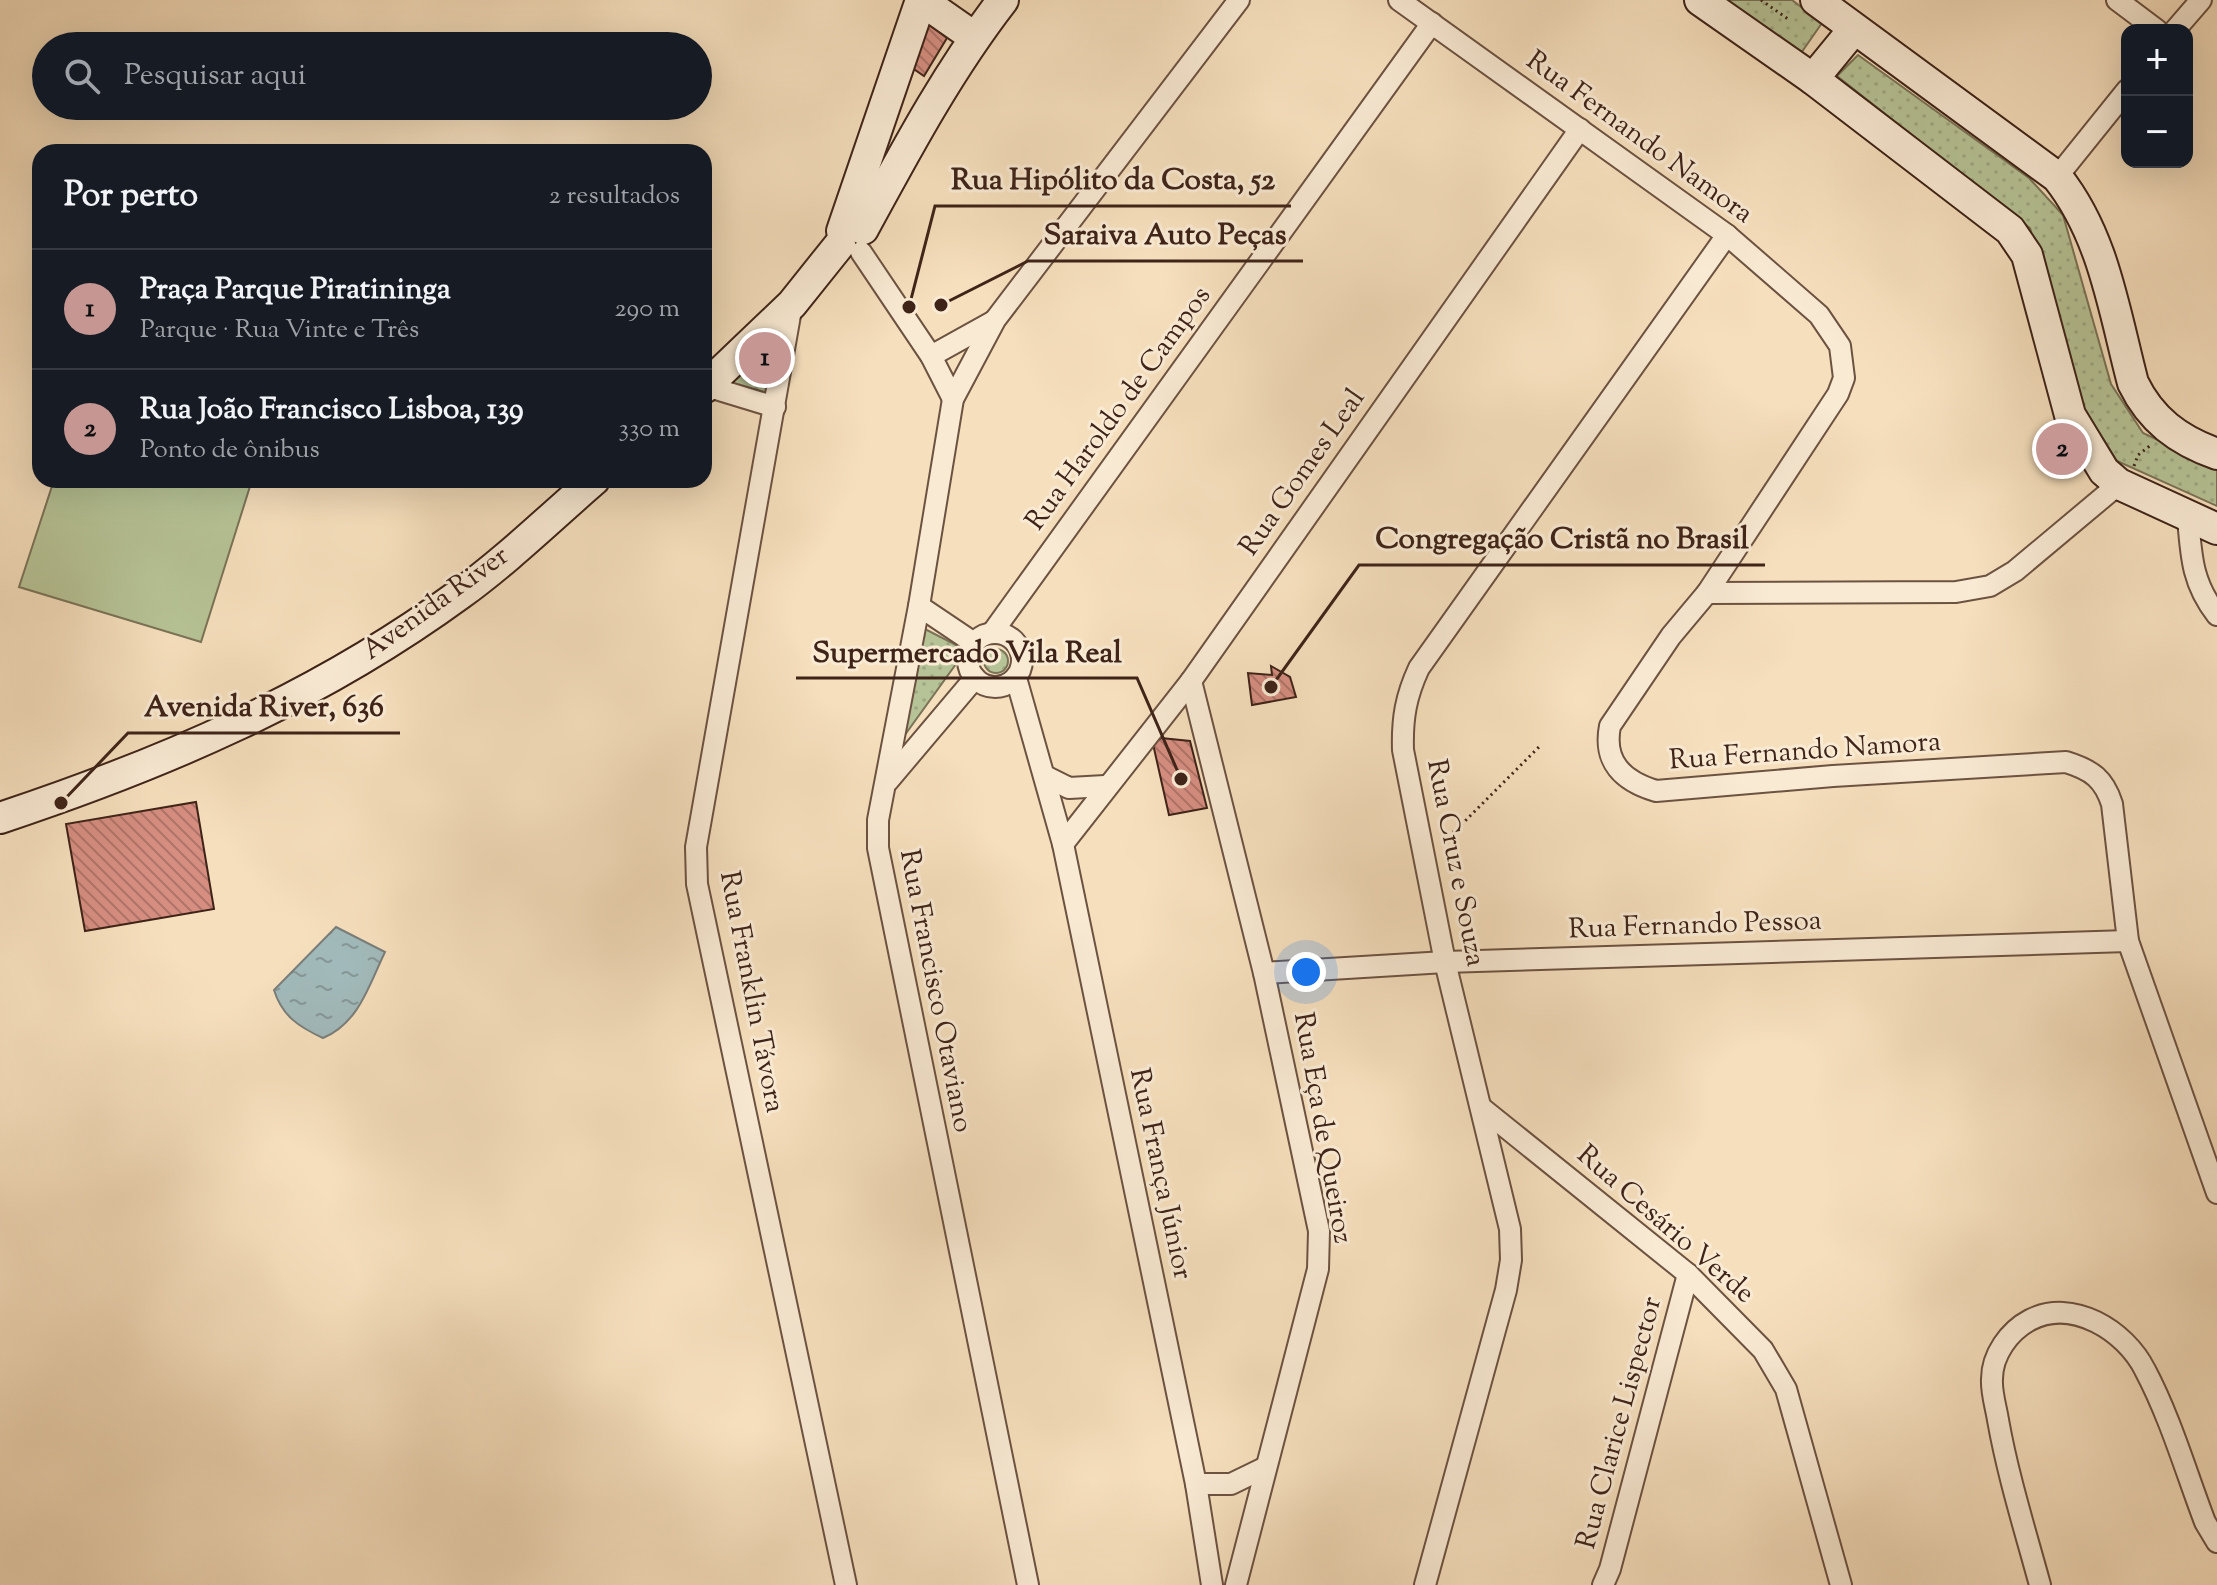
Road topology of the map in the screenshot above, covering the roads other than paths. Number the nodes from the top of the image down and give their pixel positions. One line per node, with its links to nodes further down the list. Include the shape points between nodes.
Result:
1 (921, 0): 13 (street); 19 (street)
2 (1003, 0): 13 (street)
3 (1239, 0): 21 (street, Rua Francisco Otaviano)
4 (1399, 0): 9 (street, Rua Fernando Namora)
5 (1700, 0): 14 (street)
6 (1816, 0): 12 (street)
7 (2117, 0): 10 (street)
8 (2201, 0): 11 (street)
9 (1432, 23): 16 (street, Rua Fernando Namora); 35 (street, Rua Haroldo de Campos)
10 (2149, 24)
11 (2180, 24)
12 (1854, 29): 14 (street); 17 (street)
13 (974, 37): 19 (street)
14 (1813, 79): 28 (street, via 2019,240 2070,415 2104,471)
15 (2122, 96): 17 (street)
16 (1580, 129): 18 (street, Rua Fernando Namora); 38 (street, Rua Gomes Leal)
17 (2057, 177): 27 (street, via 2079,205 2099,252 2133,383 2167,429)
18 (1727, 235): 32 (street, Rua Fernando Namora, via 1832,329 1844,378); 45 (street, Rua Cruz e Souza, via 1419,668 1407,693 1403,750)
19 (852, 242): 20 (street); 22 (street)
20 (800, 295): 23 (street); 26 (street, Rua Franklin Távora)
21 (995, 320): 22 (street, Rua Francisco Otaviano); 25 (street, Rua Francisco Otaviano)
22 (931, 356): 25 (street)
23 (712, 380)
24 (712, 389): 26 (street)
25 (953, 399): 33 (street, Rua Francisco Otaviano)
26 (775, 407): 53 (street, Rua Franklin Távora, via 696,847 697,884)
27 (2217, 454)
28 (2119, 484): 30 (street); 32 (street, via 2046,548 1990,586 1956,592)
29 (585, 488): 42 (street, Avenida River, via 462,593 345,671 208,741)
30 (2188, 517): 31 (street); 34 (street, via 2197,582)
31 (2217, 529)
32 (1707, 593): 44 (street, Rua Fernando Namora, via 1610,726 1606,743 1619,773 1656,791 1849,775 2076,765 2097,776 2112,804)
33 (919, 606): 35 (street); 40 (street, Rua Francisco Otaviano)
34 (2217, 615)
35 (983, 638): 36 (street, via 968,663); 37 (street, via 1010,637 1022,651)
36 (975, 678): 37 (street, via 999,687); 40 (street)
37 (1016, 678): 39 (street, Rua França Júnior)
38 (1191, 681): 41 (street, Rua Gomes Leal); 46 (street, Rua Eça de Queiroz)
39 (1045, 776): 41 (street, via 1069,788); 43 (street, Rua França Júnior)
40 (888, 781): 54 (street, Rua Francisco Otaviano, via 878,820 878,848)
41 (1105, 786): 43 (street, Rua Gomes Leal)
42 (0, 818)
43 (1063, 844): 51 (street, Rua França Júnior)
44 (2128, 941): 45 (street, Rua Fernando Pessoa); 48 (street, Rua Fernando Namora)
45 (1445, 962): 46 (street, Rua Fernando Pessoa); 47 (street, Rua Cruz e Souza)
46 (1264, 973): 50 (street, Rua Eça de Queiroz, via 1319,1231 1318,1269)
47 (1483, 1109): 49 (street, Rua Cesário Verde); 57 (street, Rua Cruz e Souza, via 1510,1229 1511,1260)
48 (2217, 1193)
49 (1688, 1274): 58 (street, Rua Clarice Lispector); 59 (street, Rua Cesário Verde, via 1763,1350 1786,1389)
50 (1264, 1468): 51 (street, via 1231,1484); 56 (street, Rua Eça de Queiroz)
51 (1196, 1484): 55 (street, Rua França Júnior)
52 (2217, 1542): 60 (street, via 2145,1368 2127,1345 2076,1313 2042,1314 2025,1323 1999,1351 1991,1382 2004,1454)
53 (846, 1585)
54 (1028, 1585)
55 (1212, 1585)
56 (1236, 1585)
57 (1425, 1585)
58 (1603, 1585)
59 (1841, 1585)
60 (2040, 1585)

